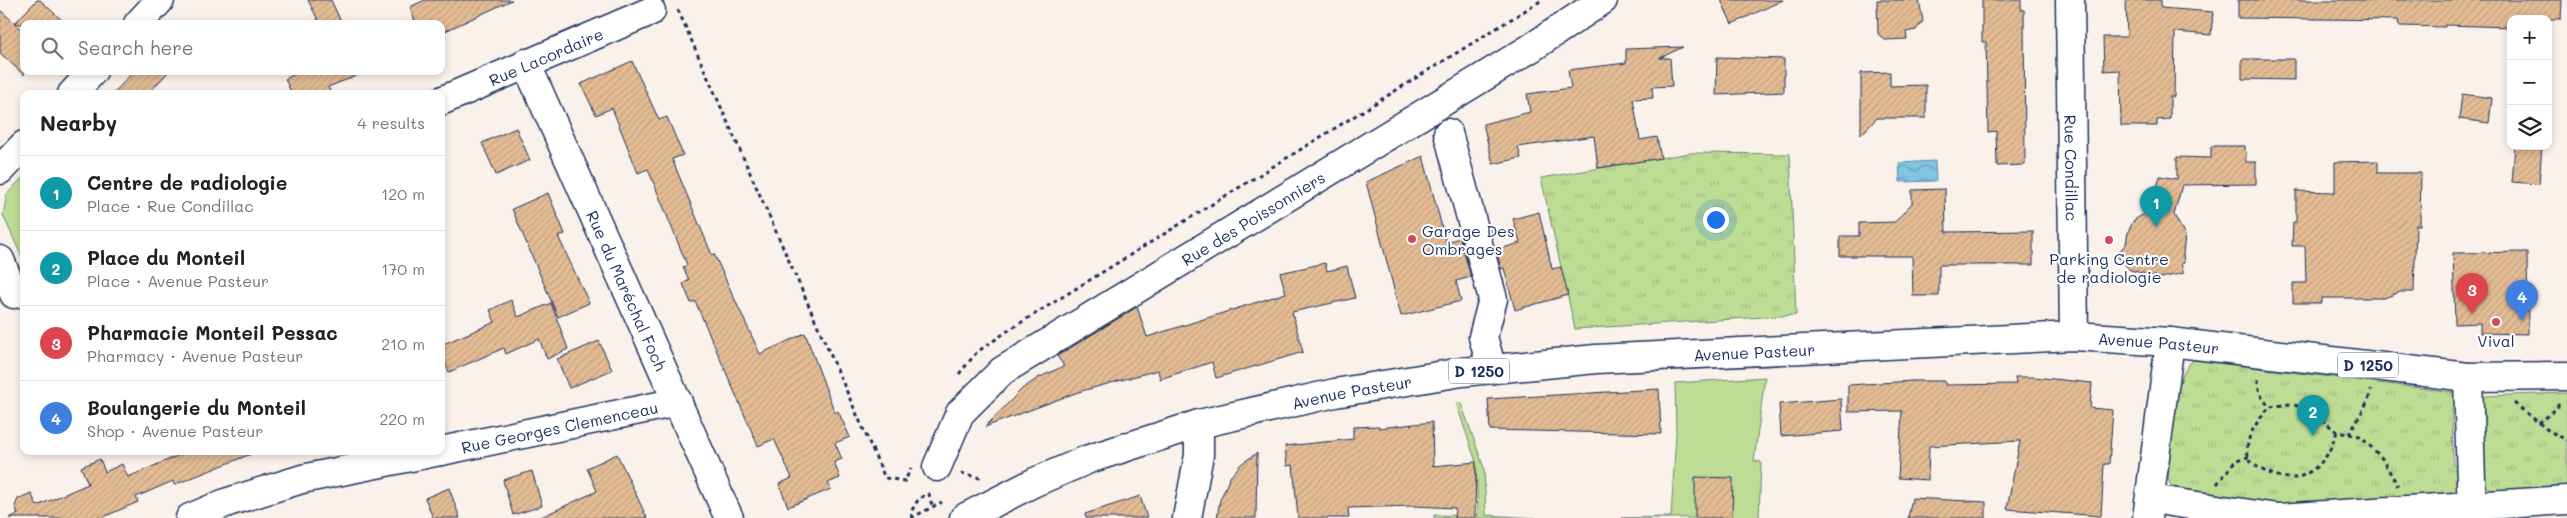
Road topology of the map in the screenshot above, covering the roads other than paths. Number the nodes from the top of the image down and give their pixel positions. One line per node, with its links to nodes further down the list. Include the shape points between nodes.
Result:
1 (160, 0): 5 (street)
2 (1603, 0): 24 (street, Rue des Poissonniers, via 1531,48 1002,371 960,413)
3 (2070, 0): 15 (street, Rue Condillac)
4 (664, 10): 6 (street, Rue Lacordaire)
5 (142, 20)
6 (526, 63): 9 (street, Rue Lacordaire); 20 (street, Rue du Maréchal Foch)
7 (89, 75): 8 (street)
8 (76, 90)
9 (445, 99)
10 (1448, 133): 17 (street, via 1493,299 1483,336)
11 (20, 149): 12 (street)
12 (0, 170)
13 (0, 260): 14 (street)
14 (12, 294)
15 (2074, 336): 16 (street, Avenue Pasteur / D 1250); 17 (street, Avenue Pasteur / D 1250, via 1596,359)
16 (2170, 342): 18 (street, Avenue Pasteur / D 1250); 26 (street)
17 (1492, 369): 21 (street, Avenue Pasteur / D 1250, via 1334,392)
18 (2468, 377): 19 (street, Avenue Pasteur / D 1250, via 2501,377); 27 (street)
19 (2565, 386)
20 (678, 402): 22 (street, Rue Georges Clemenceau); 29 (street, Rue du Maréchal Foch)
21 (1199, 424): 30 (street, Avenue Pasteur / D 1250, via 1089,459); 31 (street, via 1199,455)
22 (445, 450)
23 (421, 455): 28 (street, Rue Georges Clemenceau, via 302,479 228,502)
24 (925, 463)
25 (2567, 500): 27 (street)
26 (2149, 509): 27 (street, via 2207,506 2277,518 2408,509)
27 (2472, 512)
28 (190, 518)
29 (729, 518)
30 (964, 518)
31 (1187, 518)

